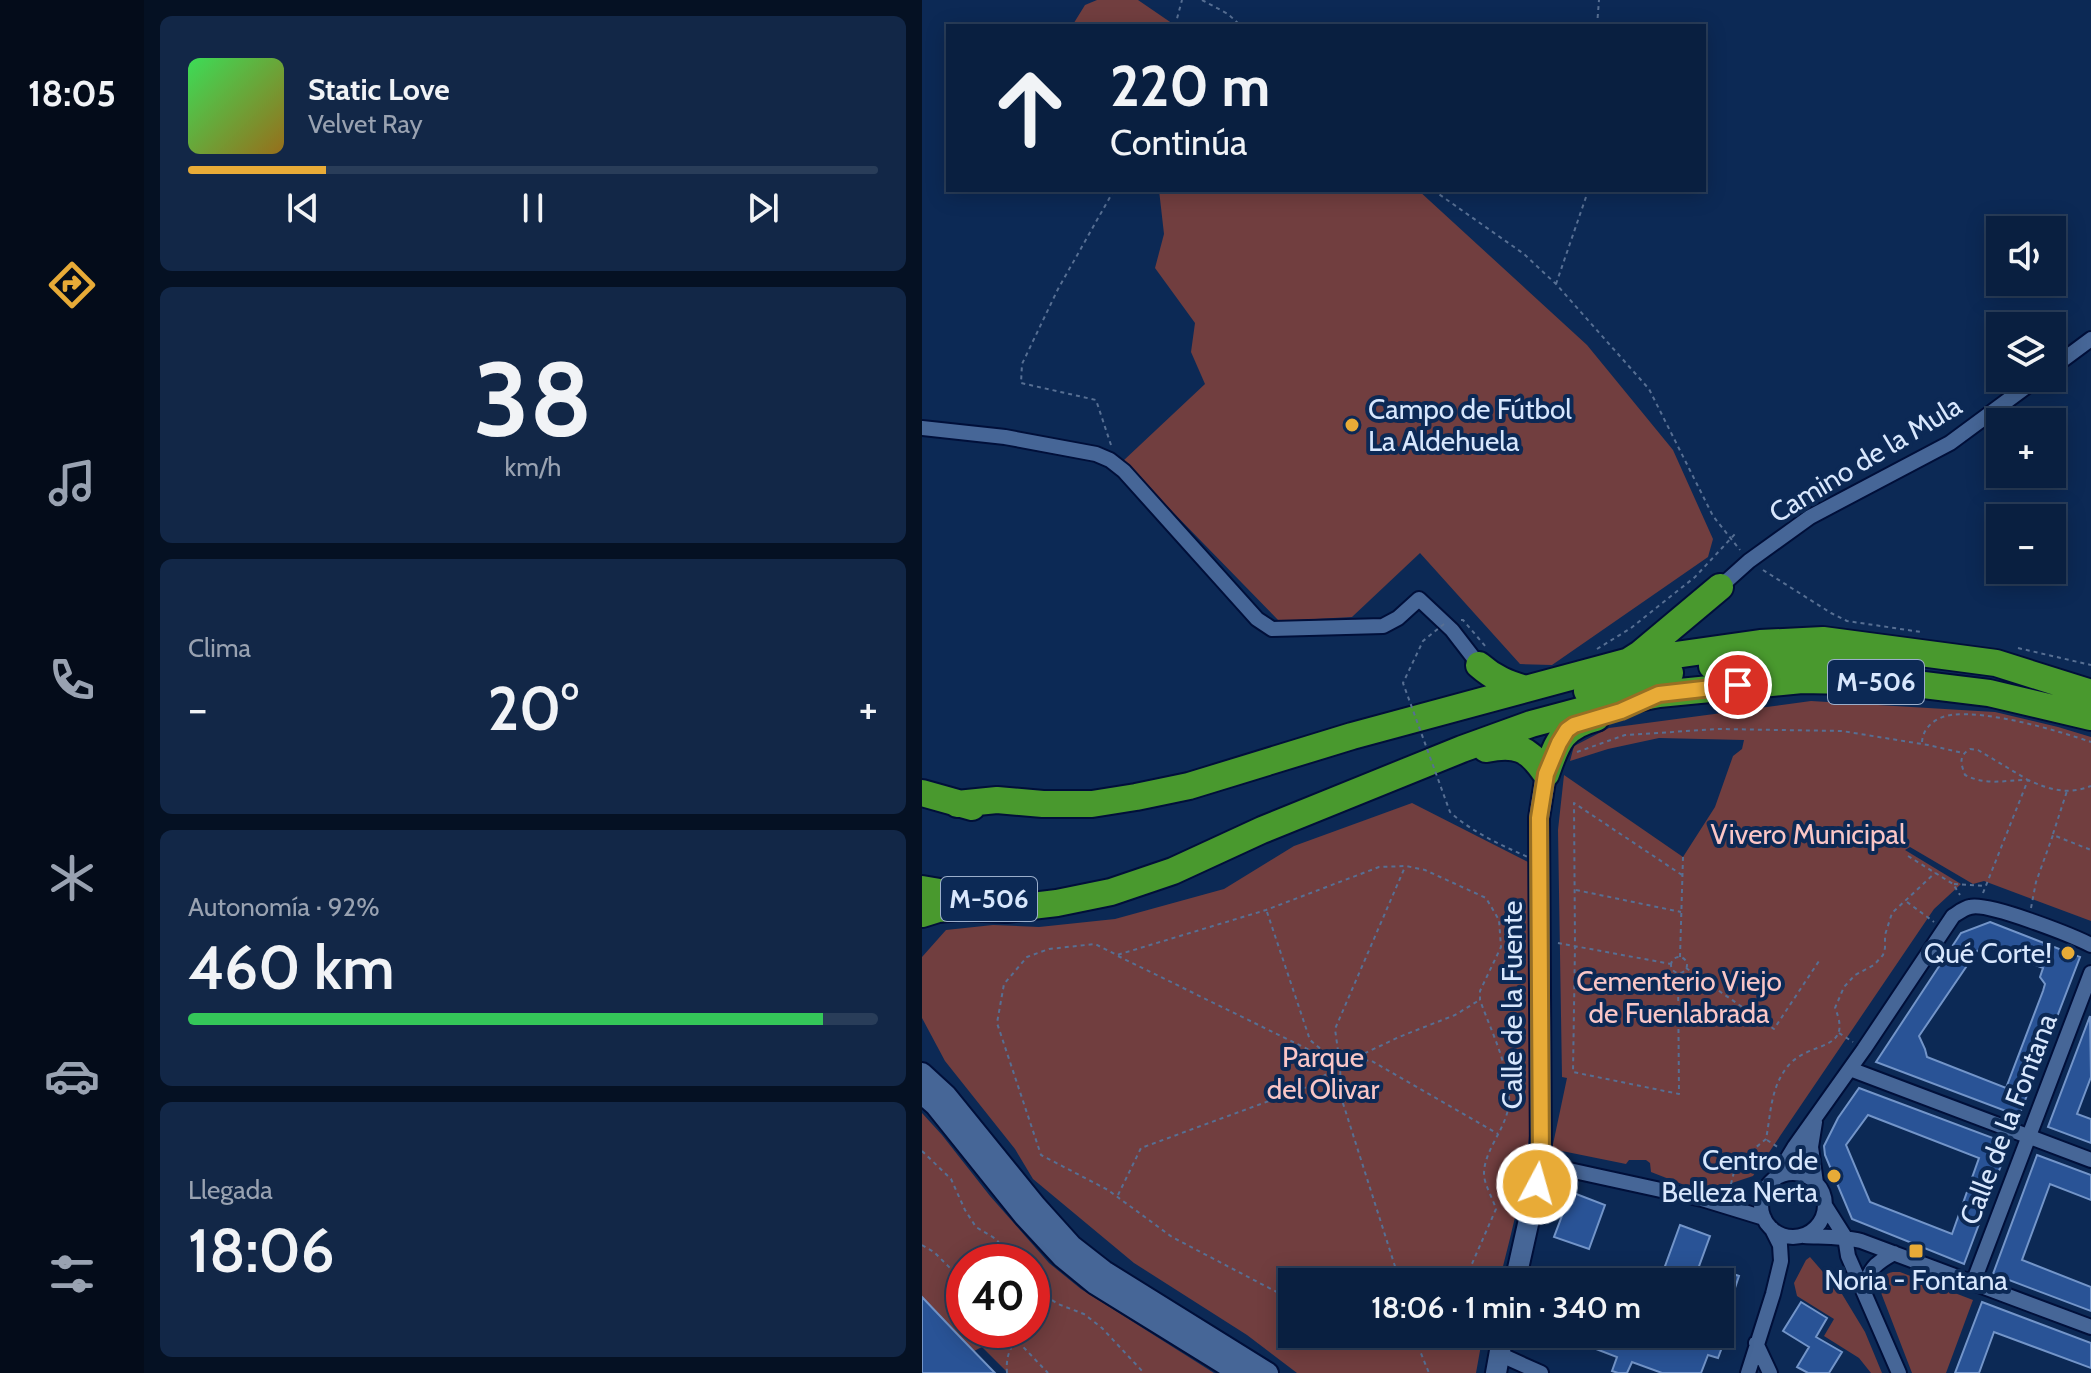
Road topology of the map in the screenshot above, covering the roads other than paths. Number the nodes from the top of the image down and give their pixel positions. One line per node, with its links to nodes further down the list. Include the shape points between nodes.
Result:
1 (2091, 339): 2 (street)
2 (2066, 358)
3 (2019, 392): 5 (street, Camino de la Mula, via 1950,443 1810,517)
4 (922, 428): 7 (street, via 1005,437 1110,460 1272,629 1383,626 1419,599)
5 (1720, 587): 6 (highway, via 1700,621 1701,631 1713,638); 8 (highway)
6 (1760, 643): 8 (highway); 9 (highway, via 1823,640 1910,650 1996,663)
7 (1484, 658): 10 (highway, via 1491,676); 13 (highway, via 1481,682)
8 (1626, 662): 10 (highway)
9 (2055, 683): 11 (highway, M-506); 18 (highway, M-506, via 1879,659 1713,666 1592,690 1132,812 1067,816)
10 (1526, 689): 13 (highway)
11 (2091, 693)
12 (1659, 694): 14 (highway, M-506, via 1802,680 1899,682 1989,693); 15 (highway, M-506, via 1531,724); 16 (highway, via 1574,725 1559,743)
13 (1466, 705): 18 (highway, via 1136,797 1092,804)
14 (2091, 717)
15 (1439, 759): 16 (highway, via 1510,746 1538,761); 20 (highway, M-506, via 1173,871)
16 (1546, 774): 30 (main road, Calle de la Fuente, via 1539,818)
17 (922, 793): 18 (highway, M-506)
18 (957, 804)
19 (922, 889): 20 (highway, M-506)
20 (1057, 903): 21 (highway)
21 (922, 914)
22 (2091, 945): 24 (street, via 1997,909 1973,906 1953,916)
23 (2091, 973): 28 (street, Calle de la Fontana)
24 (1850, 1069): 27 (street); 28 (street)
25 (922, 1073): 46 (main road, via 1072,1246)
26 (922, 1094): 45 (main road, via 1062,1257 1095,1284)
27 (1816, 1117): 31 (street); 32 (street, via 1811,1147)
28 (2029, 1136): 29 (street); 40 (street, Calle de la Fontana)
29 (2091, 1160)
30 (1541, 1166): 34 (street, via 1702,1199); 39 (main road, Calle de la Fuente)
31 (1775, 1179): 32 (street, via 1801,1174); 34 (street, via 1761,1203)
32 (1816, 1183): 33 (street)
33 (1826, 1207): 35 (street, via 1815,1229); 36 (street)
34 (1768, 1224): 35 (street, via 1784,1236); 38 (street, via 1780,1245)
35 (1801, 1236): 36 (street); 38 (street)
36 (1845, 1237): 37 (street); 41 (street)
37 (1894, 1253): 40 (street); 41 (street, via 1868,1272)
38 (1781, 1261): 43 (street)
39 (1518, 1268)
40 (1973, 1283): 42 (street)
41 (1863, 1292): 50 (street)
42 (2091, 1327)
43 (1756, 1343): 48 (street); 49 (street)
44 (1499, 1354): 47 (street)
45 (1239, 1373)
46 (1268, 1373)
47 (1541, 1373)
48 (1748, 1373)
49 (1770, 1373)
50 (1899, 1373)

